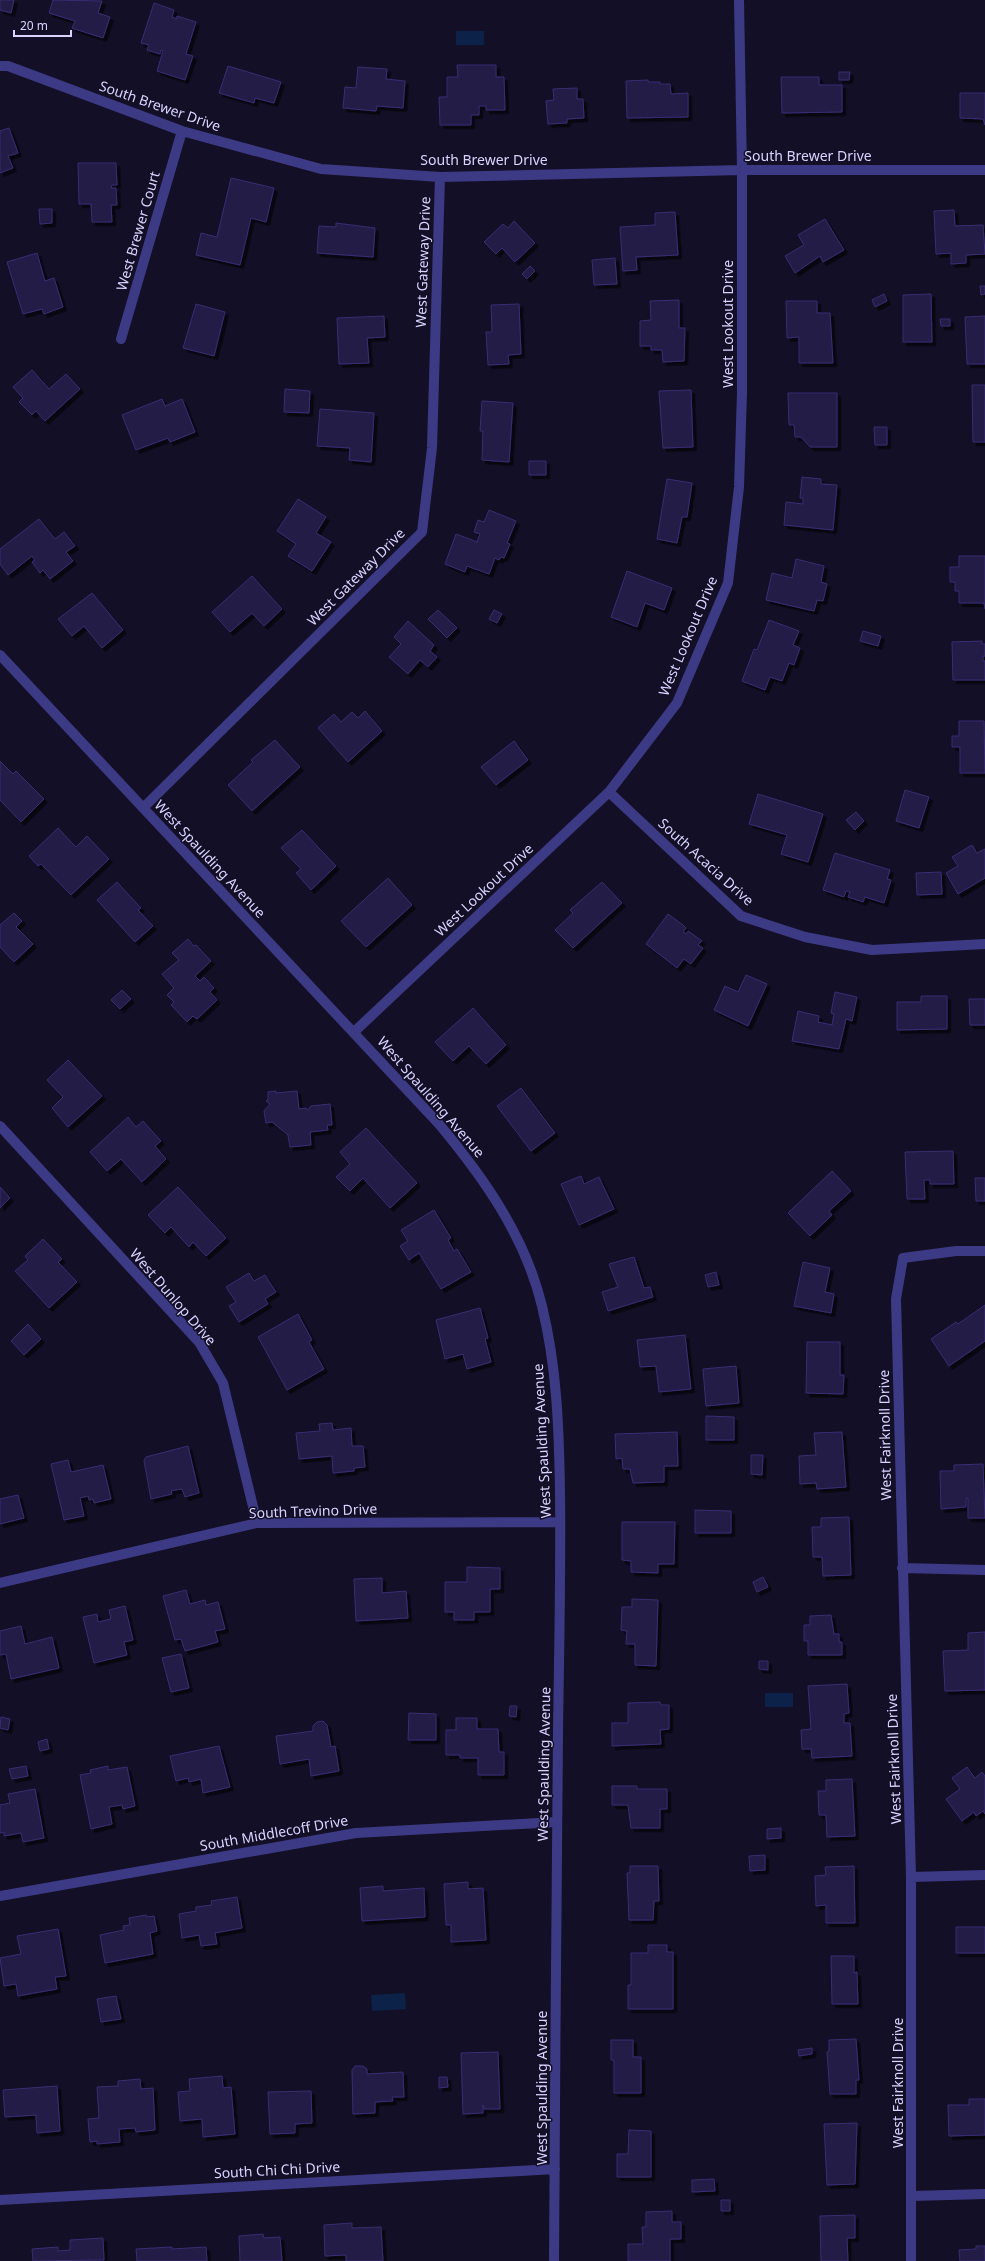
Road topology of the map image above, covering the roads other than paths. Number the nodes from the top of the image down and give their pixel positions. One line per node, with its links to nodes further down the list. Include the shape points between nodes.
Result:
1 (739, 0): 4 (street, West Lookout Drive)
2 (0, 66): 3 (street, South Brewer Drive, via 8,66)
3 (182, 131): 6 (street, South Brewer Drive, via 321,169); 7 (street, West Brewer Court)
4 (742, 170): 5 (street, South Brewer Drive); 6 (street, South Brewer Drive); 9 (street, West Lookout Drive, via 742,392 739,487 728,583 677,703)
5 (985, 170)
6 (440, 176): 10 (street, West Gateway Drive, via 432,448 422,532)
7 (121, 340)
8 (0, 655): 10 (street, West Spaulding Avenue)
9 (609, 792): 11 (street, South Acacia Drive, via 741,916 805,937 872,950); 12 (street, West Lookout Drive)
10 (143, 808): 12 (street, West Spaulding Avenue)
11 (985, 944)
12 (354, 1032): 15 (street, West Spaulding Avenue, via 439,1124 472,1164 517,1236 531,1269 542,1304 555,1381)
13 (0, 1126): 16 (street, West Dunlop Drive, via 199,1342 223,1383)
14 (985, 1251): 17 (street, West Fairknoll Drive, via 956,1251 903,1258 896,1299)
15 (560, 1522): 16 (street, South Trevino Drive); 20 (street, West Spaulding Avenue)
16 (257, 1523): 19 (street, South Trevino Drive)
17 (902, 1568): 18 (street); 22 (street, West Fairknoll Drive)
18 (985, 1570)
19 (0, 1583)
20 (556, 1822): 23 (street, South Middlecoff Drive, via 356,1833); 24 (street, West Spaulding Avenue)
21 (985, 1875): 22 (street)
22 (911, 1877): 26 (street, West Fairknoll Drive)
23 (0, 1896)
24 (555, 2169): 27 (street, South Chi Chi Drive); 28 (street, West Spaulding Avenue)
25 (985, 2194): 26 (street)
26 (912, 2196): 29 (street, West Fairknoll Drive)
27 (0, 2200)
28 (554, 2261)
29 (911, 2261)

